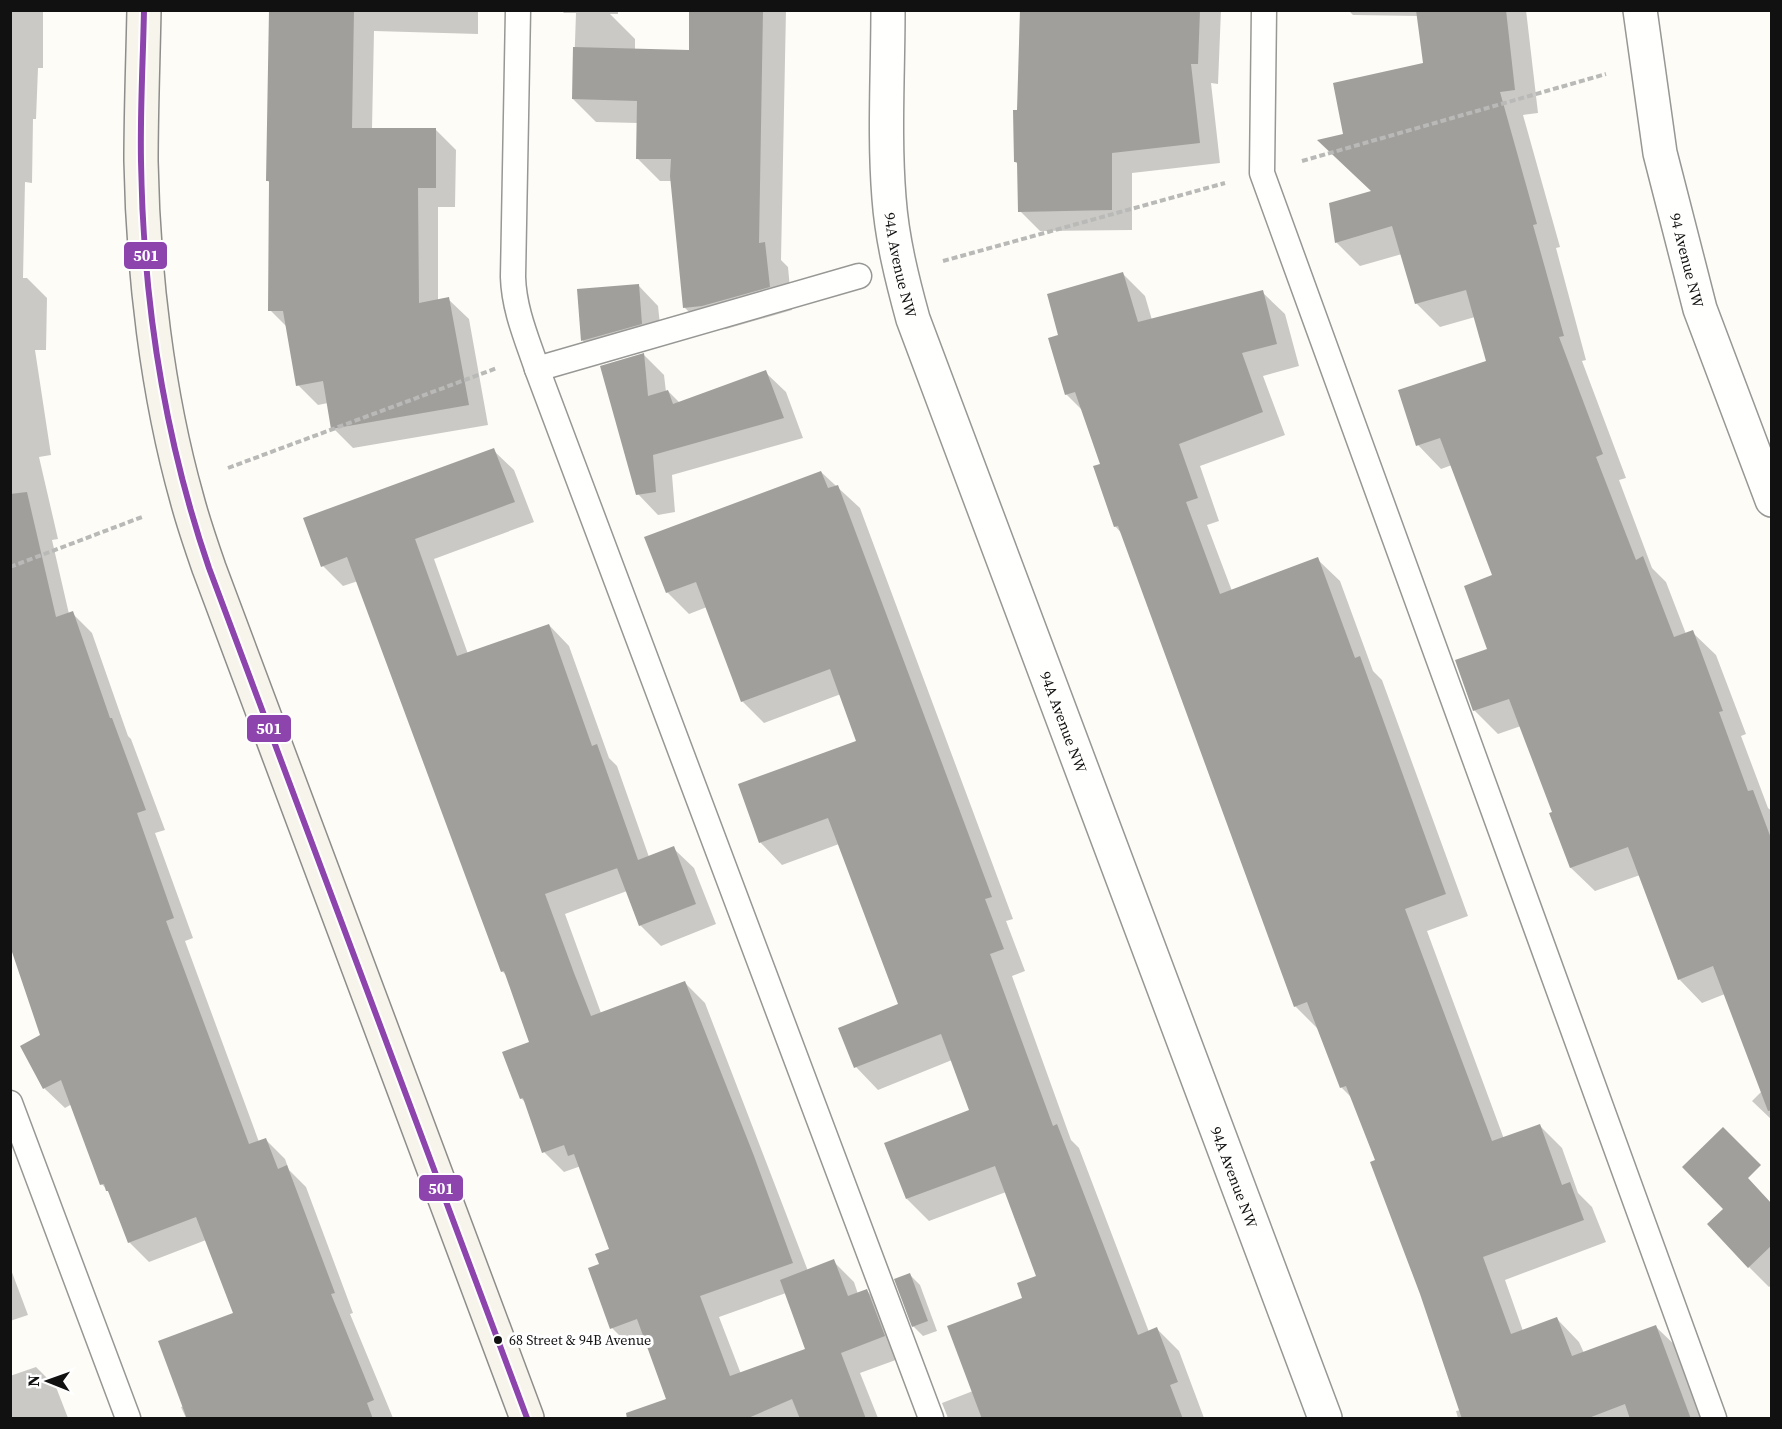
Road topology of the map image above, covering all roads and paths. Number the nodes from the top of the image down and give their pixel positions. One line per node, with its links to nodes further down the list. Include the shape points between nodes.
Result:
1 (144, 10): 15 (street, via 141,162 145,238 168,418 186,498)
2 (518, 10): 8 (lane, via 514,296)
3 (888, 10): 17 (street, 94A Avenue NW, via 889,200 897,257 914,319)
4 (1264, 10): 18 (lane, via 1262,173)
5 (1640, 10): 10 (street, 94 Avenue NW, via 1660,153 1697,298)
6 (859, 276): 8 (lane)
7 (505, 365): 9 (path)
8 (537, 369): 16 (lane)
9 (228, 468)
10 (1772, 500)
11 (142, 517): 12 (path)
12 (10, 567)
13 (10, 1103): 14 (lane)
14 (128, 1419)
15 (527, 1419)
16 (931, 1419)
17 (1325, 1419)
18 (1714, 1419)

